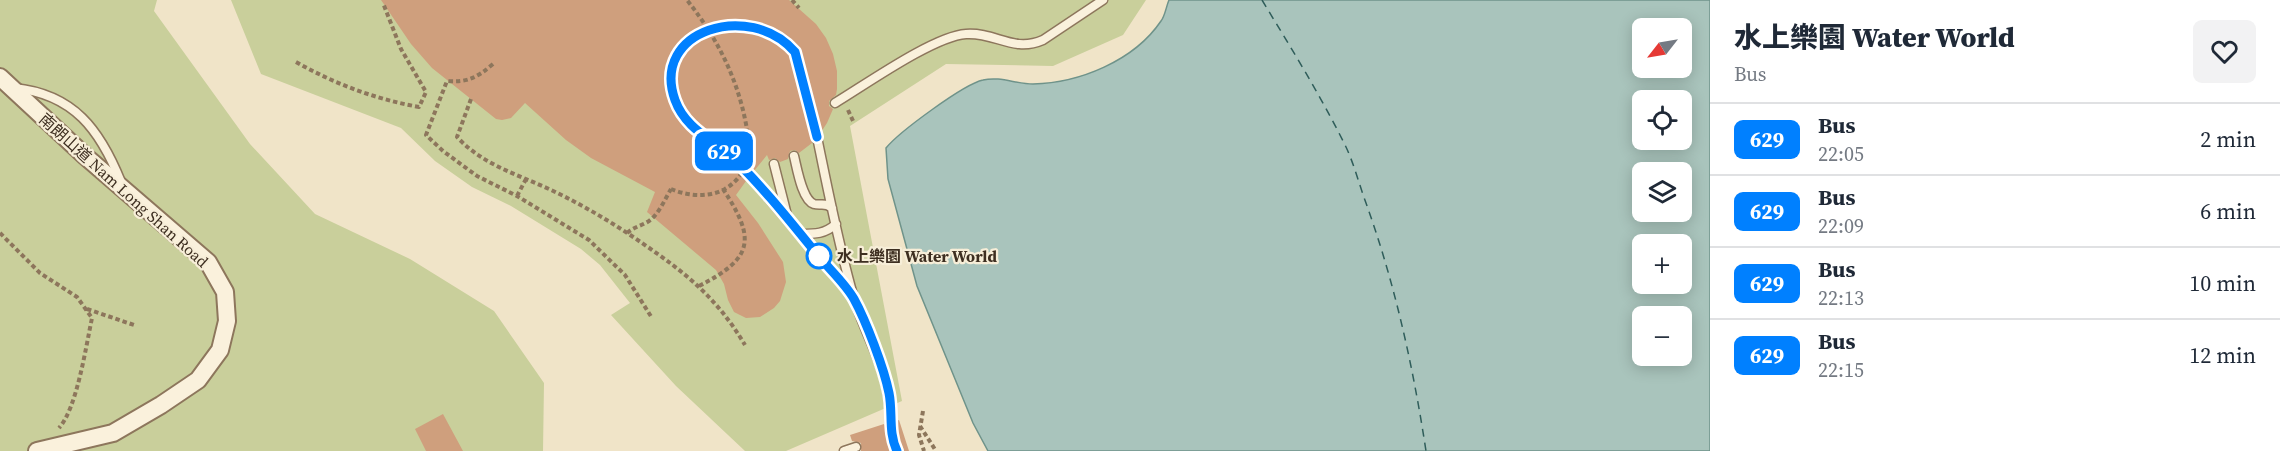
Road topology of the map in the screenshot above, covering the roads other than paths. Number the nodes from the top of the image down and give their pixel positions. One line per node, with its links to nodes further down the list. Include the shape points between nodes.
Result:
1 (1104, 0): 3 (lane, via 1033,44 1011,44 977,34 944,40)
2 (5, 82): 8 (street, 南朗山道 Nam Long Shan Road); 8 (lane, via 54,96 73,108 96,133)
3 (835, 103)
4 (817, 137): 9 (lane)
5 (794, 156): 9 (lane, via 808,200)
6 (774, 164): 10 (lane)
7 (750, 176): 10 (lane)
8 (124, 190): 16 (street, 南朗山道 Nam Long Shan Road, via 208,262 225,292 227,321 220,350 198,380 113,433)
9 (832, 208): 11 (lane)
10 (788, 218): 12 (lane)
11 (836, 224): 12 (lane, via 819,234); 13 (lane)
12 (801, 234): 13 (lane)
13 (854, 298): 14 (lane, via 890,393)
14 (890, 422)
15 (856, 447): 17 (lane)
16 (38, 450)
17 (844, 451)

